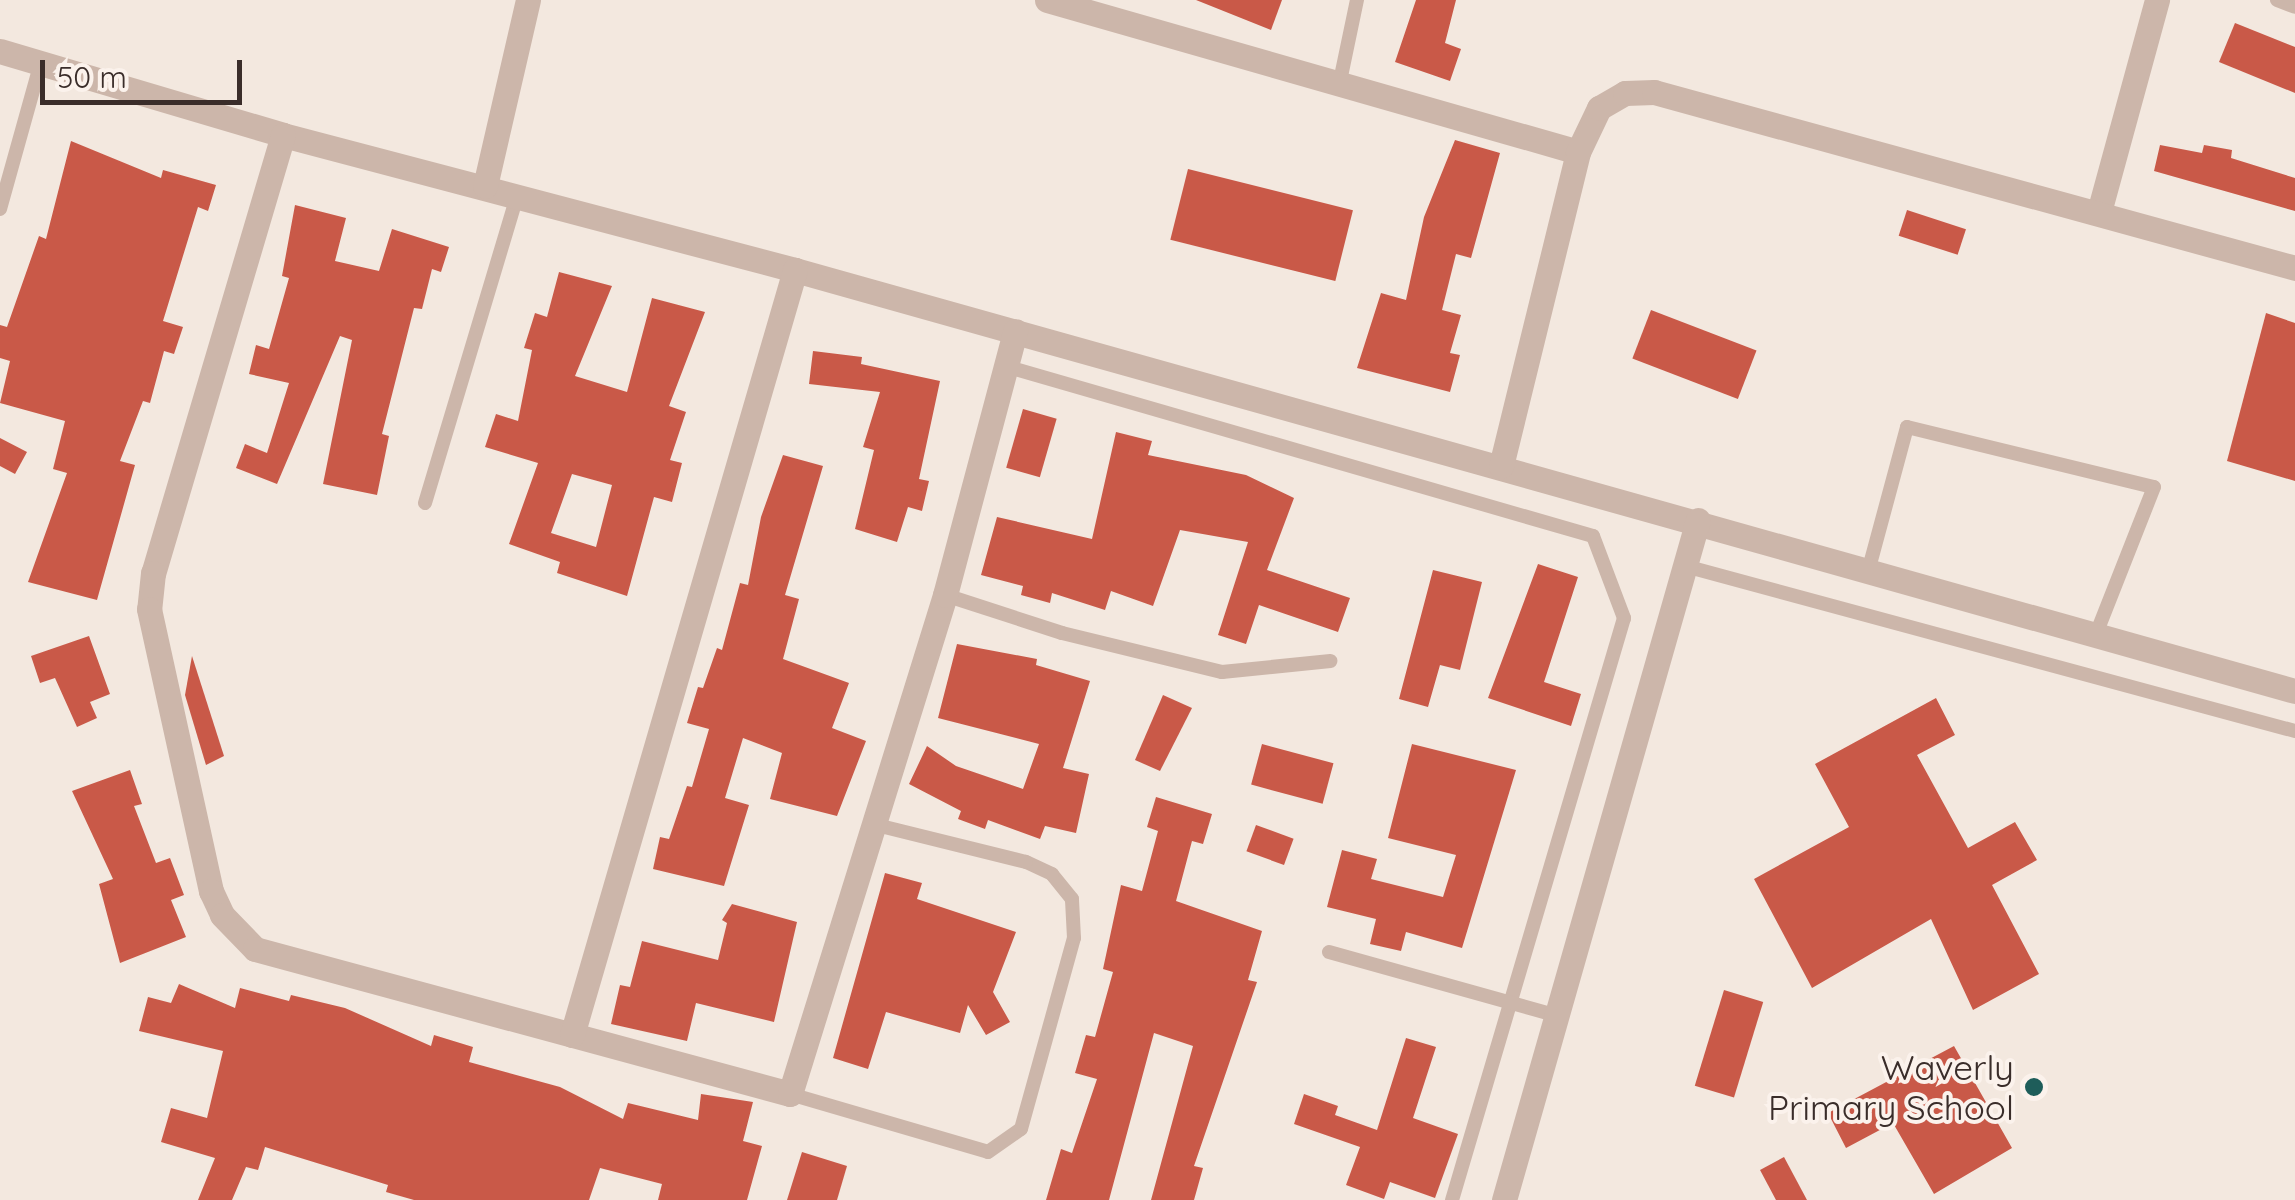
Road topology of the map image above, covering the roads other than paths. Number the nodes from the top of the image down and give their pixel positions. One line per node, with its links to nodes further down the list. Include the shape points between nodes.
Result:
1 (528, 0): 13 (street)
2 (1047, 0): 6 (street)
3 (1357, 0): 10 (lane)
4 (2157, 0): 16 (street)
5 (2277, 0): 7 (lane)
6 (1086, 5): 10 (street)
7 (2295, 7)
8 (0, 51): 9 (street)
9 (41, 62): 11 (street); 15 (lane)
10 (1338, 87): 12 (street)
11 (283, 135): 13 (street); 35 (street, via 153,573 149,609 211,890 232,930 255,949)
12 (1578, 152): 16 (street, via 1599,108 1625,93 1654,92); 21 (street)
13 (485, 186): 14 (street)
14 (517, 196): 18 (street); 22 (lane)
15 (0, 209)
16 (2099, 212): 17 (street)
17 (2295, 268)
18 (795, 270): 19 (street); 35 (street)
19 (1015, 331): 20 (street); 21 (street)
20 (1005, 366): 26 (street); 33 (lane, via 1593,536 1624,618)
21 (1501, 466): 23 (street)
22 (424, 503)
23 (1698, 520): 24 (street); 25 (street)
24 (1685, 566): 30 (lane); 34 (street)
25 (1869, 568): 27 (street); 27 (lane, via 1907,427 2154,487)
26 (945, 594): 28 (lane, via 1062,633 1222,672); 31 (street)
27 (2096, 634): 29 (street)
28 (1330, 661)
29 (2295, 691)
30 (2295, 732)
31 (876, 825): 36 (street); 36 (lane, via 1026,862 1052,874 1072,899 1074,938 1021,1129 988,1152)
32 (1329, 952): 33 (lane)
33 (1510, 1002): 34 (lane); 37 (lane)
34 (1554, 1015): 38 (street)
35 (572, 1034): 36 (street)
36 (790, 1094)
37 (1452, 1200)
38 (1504, 1200)

